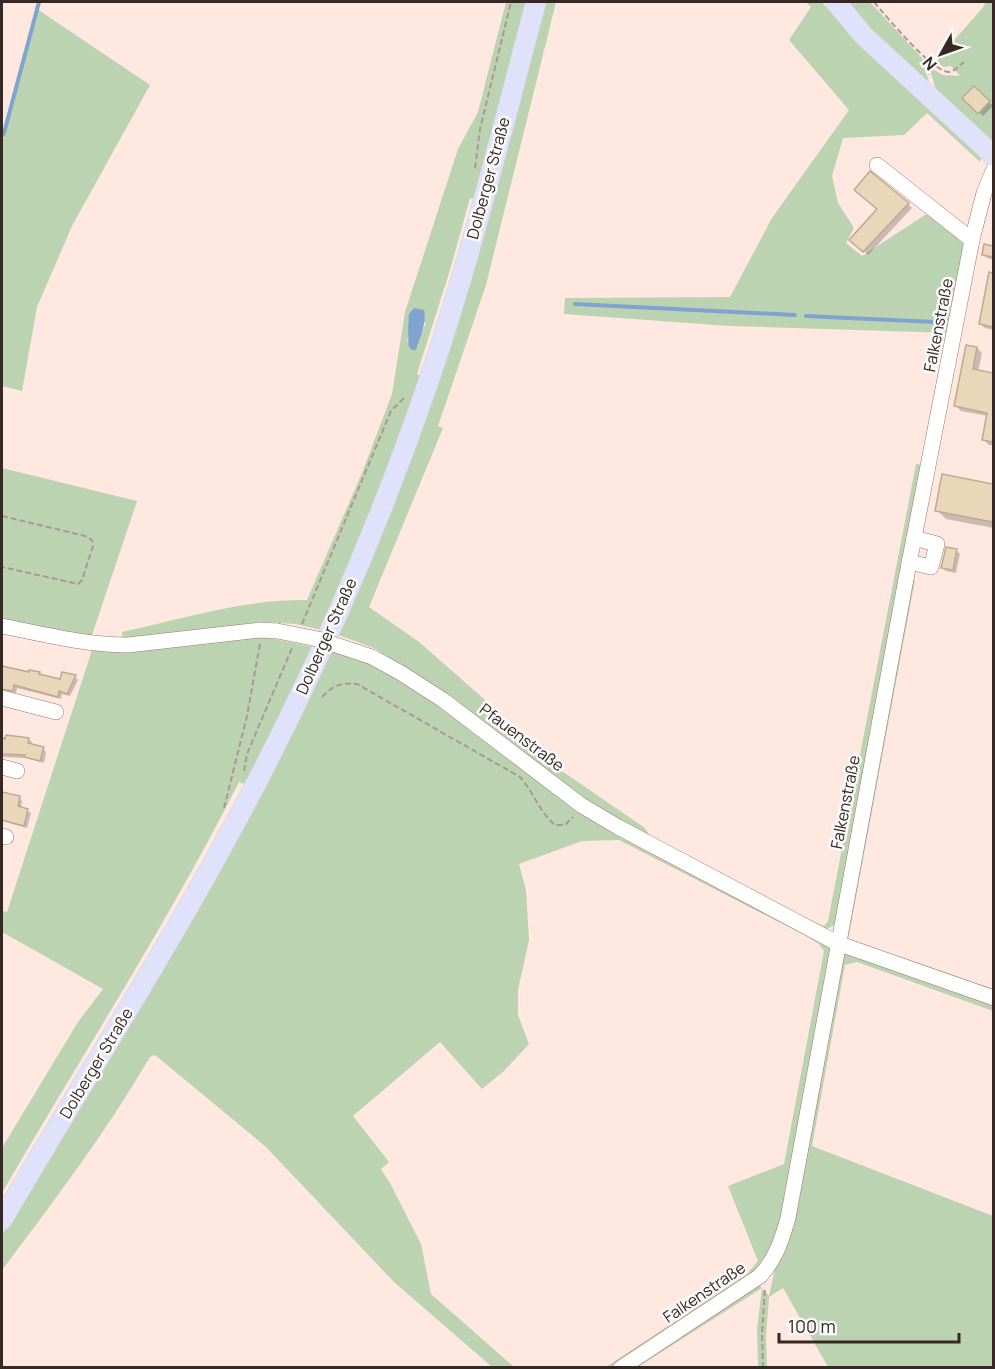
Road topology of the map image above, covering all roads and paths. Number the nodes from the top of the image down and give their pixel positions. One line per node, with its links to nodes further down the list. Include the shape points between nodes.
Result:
1 (511, 2): 9 (path, via 480,129)
2 (536, 2): 30 (main road, Dolberger Straße, via 463,273 428,383 346,594 288,720 219,852)
3 (836, 2): 6 (main road, via 863,35)
4 (874, 2): 5 (path, via 939,69 954,71)
5 (964, 62)
6 (993, 156)
7 (877, 165): 10 (street)
8 (993, 169): 10 (street, Falkenstraße)
9 (475, 170)
10 (972, 240): 13 (street, Falkenstraße)
11 (408, 394): 18 (path, via 391,411)
12 (2, 516): 15 (path, via 85,536 93,546 78,584)
13 (914, 538): 14 (street, Falkenstraße); 14 (street, via 937,544 931,567)
14 (909, 562): 28 (street, Falkenstraße)
15 (2, 567)
16 (2, 626): 17 (street, Pfauenstraße, via 110,645)
17 (260, 630): 26 (street, Pfauenstraße, bridge, via 318,639 372,657 443,700); 27 (path, via 247,716)
18 (298, 633)
19 (294, 644): 25 (path, via 247,754)
20 (322, 697): 26 (path, via 336,685 357,684 520,777 555,825 565,825)
21 (2, 698): 22 (street)
22 (56, 712)
23 (2, 767): 24 (street)
24 (17, 771)
25 (243, 775)
26 (581, 805): 28 (street, Pfauenstraße)
27 (222, 815)
28 (837, 943): 29 (street, Pfauenstraße); 31 (street, Falkenstraße, via 788,1218)
29 (993, 998)
30 (2, 1220)
31 (767, 1269): 32 (street, Falkenstraße); 33 (path)
32 (621, 1368)
33 (763, 1368)

